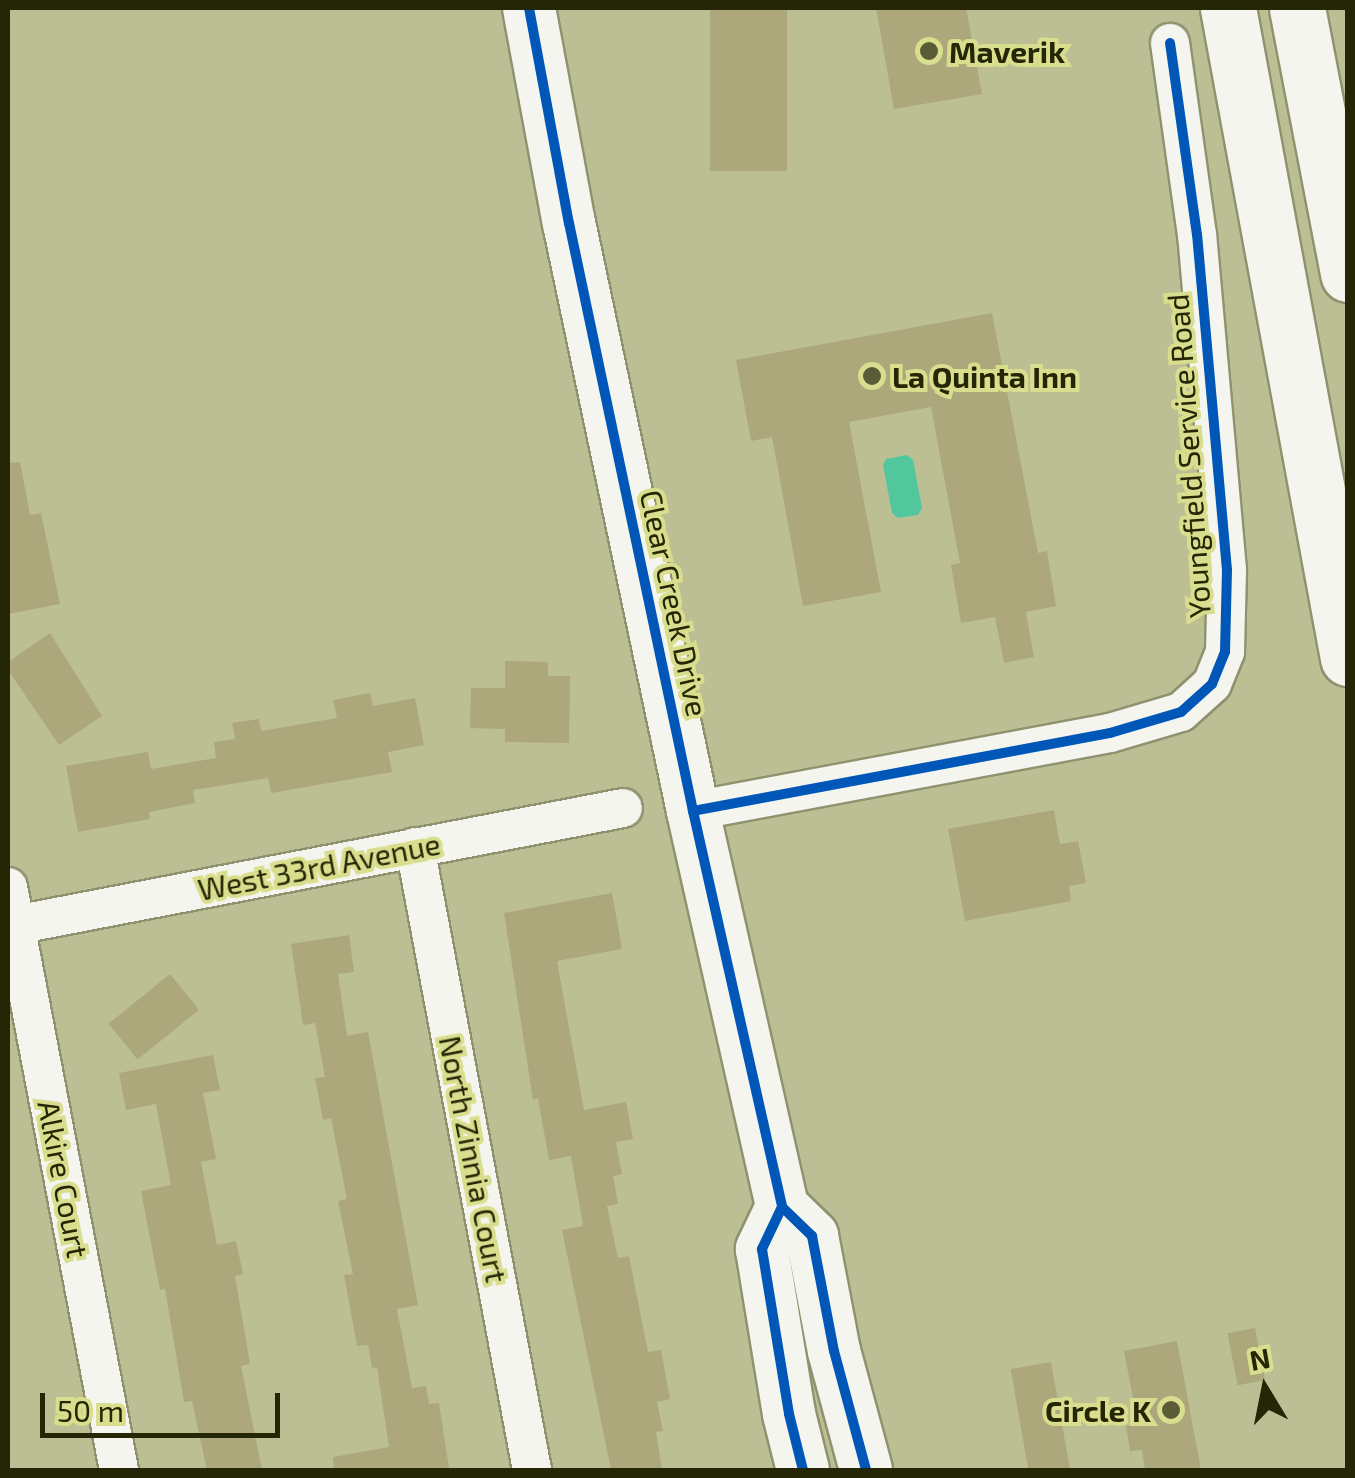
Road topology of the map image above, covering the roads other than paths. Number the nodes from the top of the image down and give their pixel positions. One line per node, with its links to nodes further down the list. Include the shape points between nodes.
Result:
1 (529, 8): 8 (main road, Clear Creek Drive)
2 (1228, 8): 6 (highway)
3 (1297, 8): 5 (highway)
4 (1170, 44): 8 (street, Youngfield Service Road, via 1197,235 1227,570 1224,652 1212,684 1180,712 1110,733)
5 (1348, 274)
6 (1348, 658)
7 (622, 808): 9 (street, West 33rd Avenue)
8 (693, 811): 12 (main road, Clear Creek Drive)
9 (415, 847): 11 (street, West 33rd Avenue); 14 (street, North Zinnia Court)
10 (8, 888): 11 (street, Alkire Court)
11 (15, 925): 13 (street, Alkire Court)
12 (782, 1207): 15 (main road, via 762,1249); 16 (main road, Clear Creek Drive, via 812,1236)
13 (120, 1470)
14 (532, 1470)
15 (803, 1470)
16 (866, 1470)

